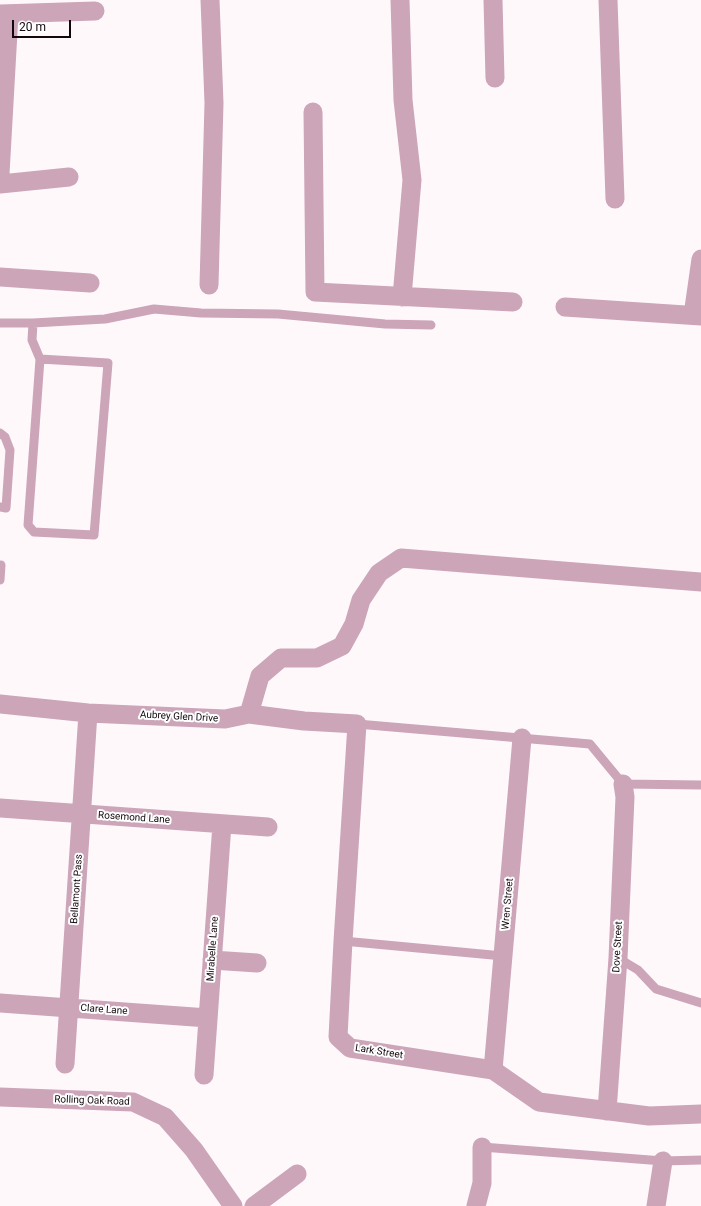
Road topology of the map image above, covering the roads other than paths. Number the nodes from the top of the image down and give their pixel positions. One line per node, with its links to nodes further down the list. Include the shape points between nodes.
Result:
1 (210, 0): 16 (street, via 214,103)
2 (400, 0): 17 (street, via 403,100 412,180)
3 (493, 0): 7 (street)
4 (608, 0): 12 (street)
5 (94, 11): 6 (street)
6 (4, 14): 9 (street)
7 (495, 78)
8 (313, 112): 17 (street, via 315,292)
9 (0, 174)
10 (69, 177): 11 (street)
11 (0, 184)
12 (615, 199)
13 (701, 259): 20 (street)
14 (0, 277): 15 (street)
15 (90, 284)
16 (209, 285)
17 (402, 297): 18 (street)
18 (512, 302)
19 (565, 307): 20 (street)
20 (697, 316)
21 (0, 323): 22 (lane)
22 (33, 323): 23 (lane, via 105,319 154,309 201,313 278,314 385,324); 24 (lane, via 32,340)
23 (431, 325)
24 (40, 359): 24 (lane, via 28,525 34,532 94,535 108,364)
25 (0, 433): 26 (lane, via 5,437 10,450 6,508)
26 (0, 507)
27 (0, 565): 28 (lane)
28 (0, 580)
29 (701, 582): 32 (street, via 401,558 378,573 361,600 354,624 342,646 317,658 281,658 260,676)
30 (0, 704): 31 (street, Aubrey Glen Drive)
31 (88, 713): 32 (street, Aubrey Glen Drive, via 226,719); 38 (street, Bellamont Pass)
32 (249, 714): 33 (street, Aubrey Glen Drive)
33 (357, 724): 34 (lane); 41 (street, Lark Street)
34 (522, 738): 35 (lane, via 590,744); 42 (street, Wren Street)
35 (623, 784): 36 (lane); 43 (street, Dove Street, via 625,797)
36 (701, 785)
37 (0, 808): 38 (street, Rosemond Lane)
38 (82, 814): 39 (street, Rosemond Lane); 48 (street, Bellamont Pass)
39 (222, 824): 40 (street, Rosemond Lane); 44 (street, Mirabelle Lane)
40 (268, 827)
41 (343, 941): 42 (lane); 51 (street, Lark Street, via 338,1037 350,1048)
42 (503, 956): 51 (street, Wren Street)
43 (618, 958): 47 (lane, via 638,970 656,989); 54 (street, Dove Street)
44 (212, 960): 45 (street); 49 (street, Mirabelle Lane)
45 (257, 963)
46 (0, 1003): 48 (street, Clare Lane)
47 (701, 1003)
48 (69, 1008): 49 (street, Clare Lane); 50 (street, Bellamont Pass)
49 (208, 1018): 52 (street, Mirabelle Lane)
50 (65, 1064)
51 (493, 1070): 54 (street, Lark Street, via 539,1102)
52 (204, 1075)
53 (0, 1097): 60 (street, Rolling Oak Road, via 133,1102 159,1114 165,1117 194,1150)
54 (607, 1111): 55 (street, Lark Street, via 648,1116)
55 (701, 1114)
56 (482, 1146): 58 (lane); 62 (street, via 482,1183)
57 (701, 1160): 58 (lane)
58 (663, 1161): 63 (street)
59 (297, 1174): 61 (street)
60 (233, 1206)
61 (254, 1206)
62 (476, 1206)
63 (656, 1206)

